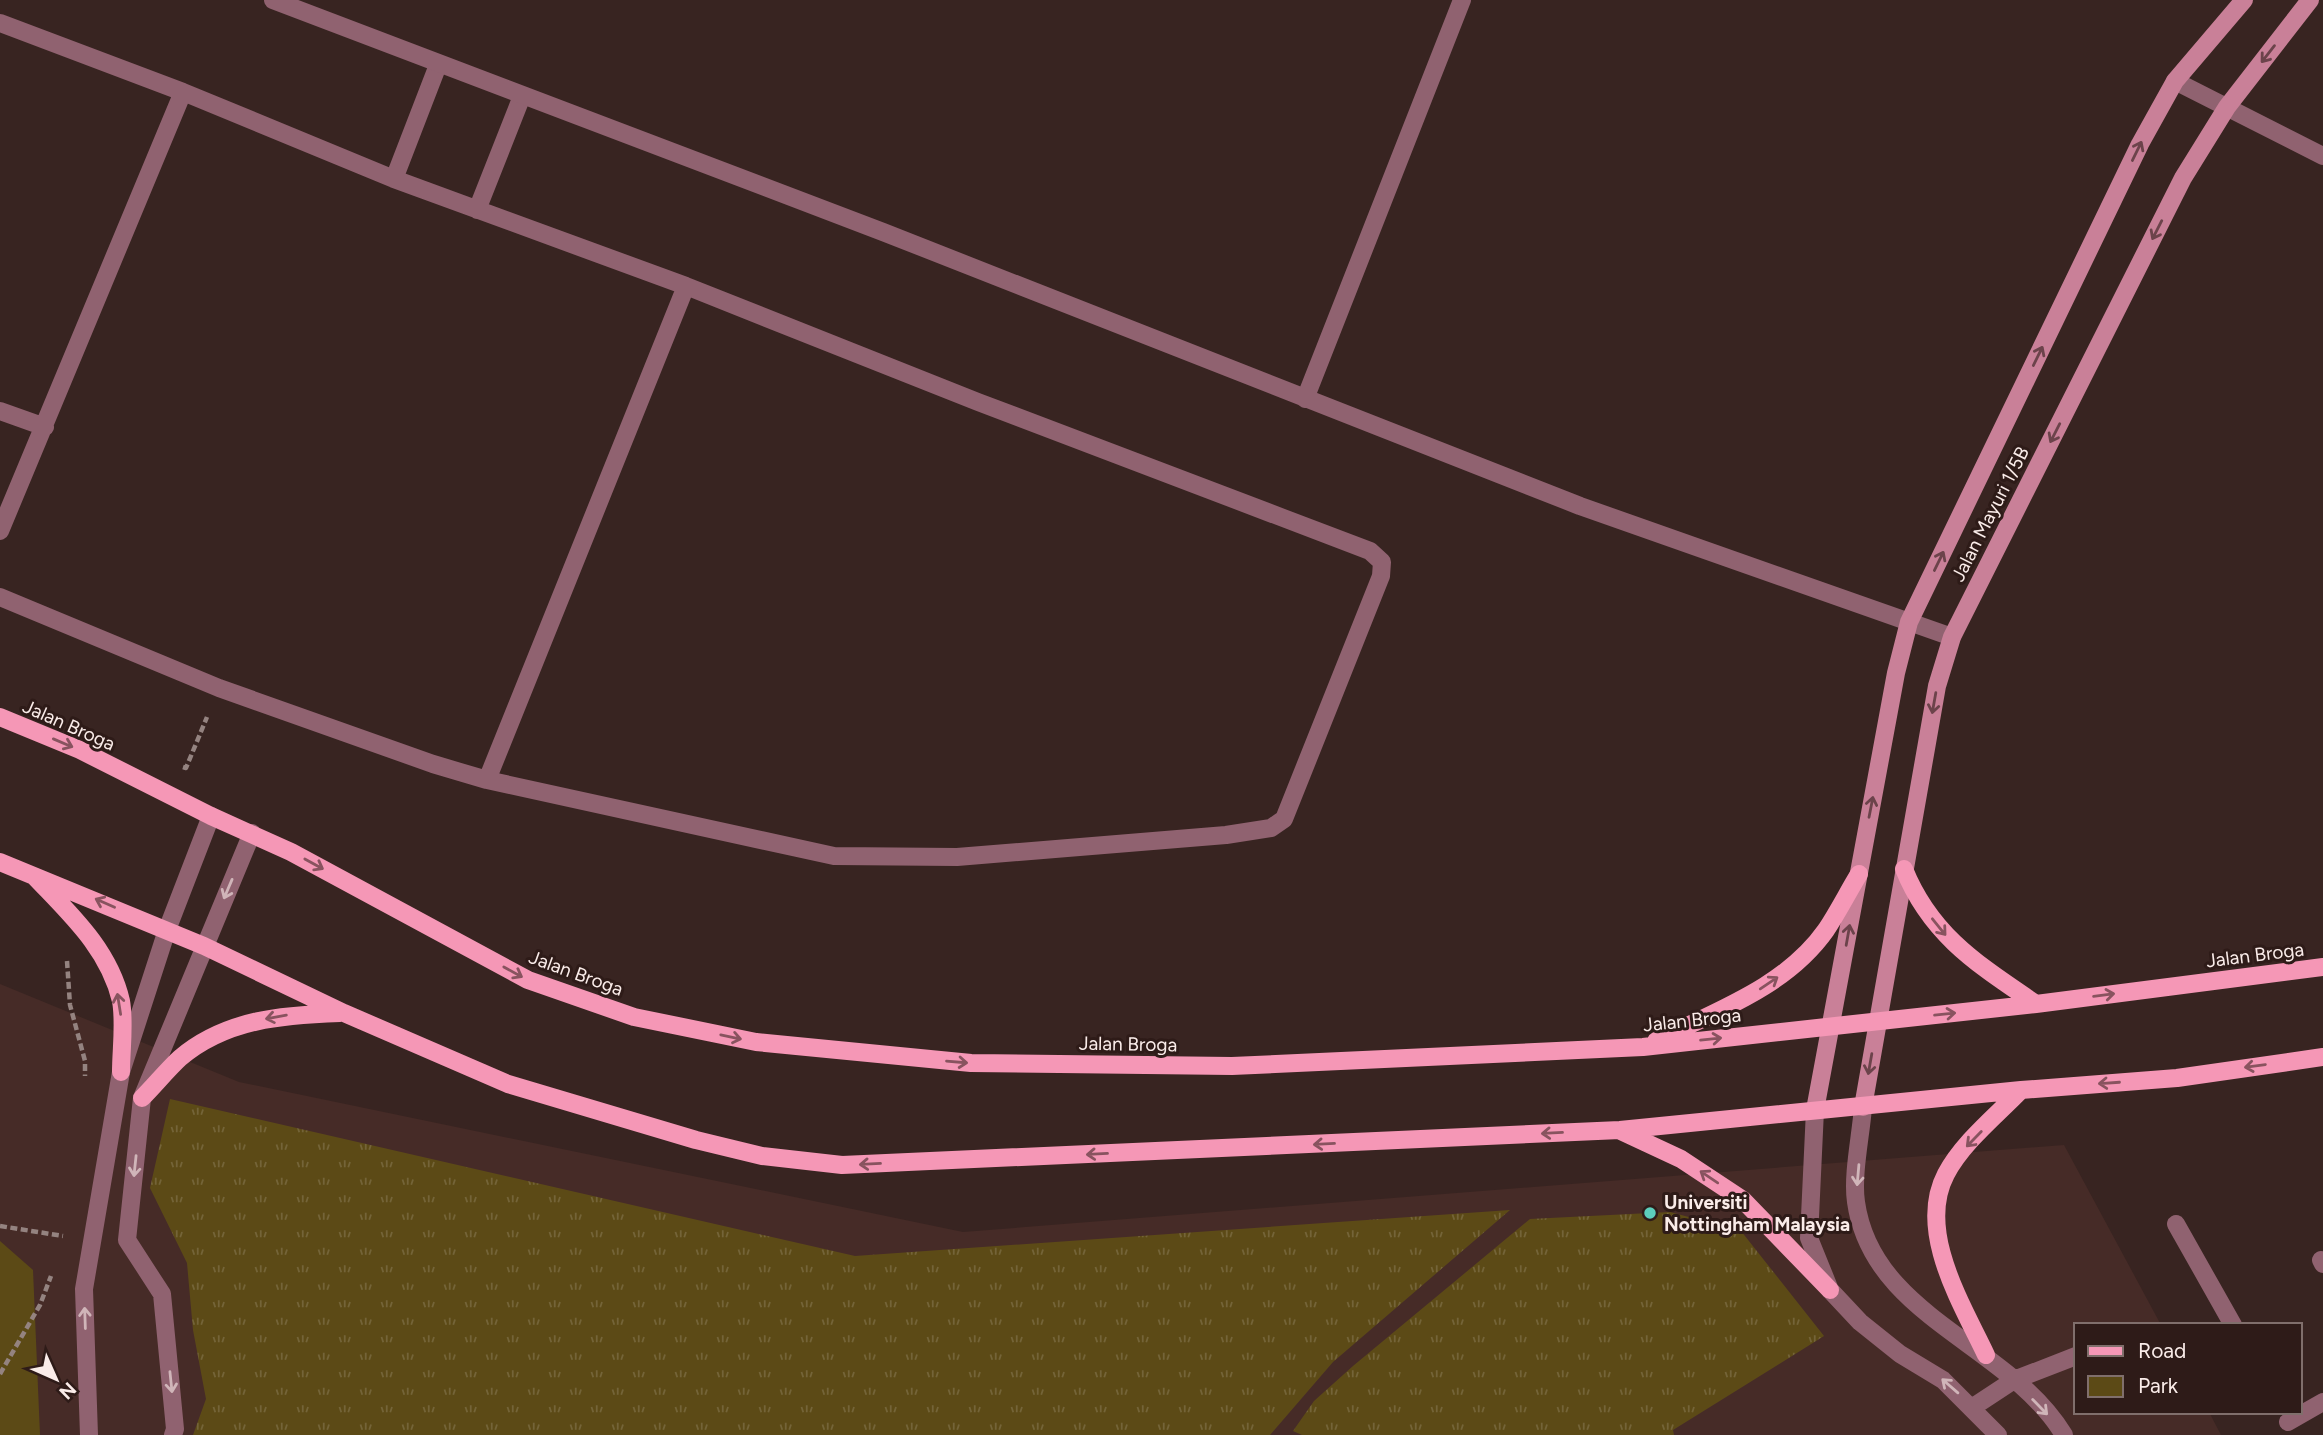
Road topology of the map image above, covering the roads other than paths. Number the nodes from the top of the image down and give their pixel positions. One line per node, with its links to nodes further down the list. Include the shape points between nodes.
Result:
1 (273, 0): 5 (street)
2 (1462, 0): 16 (street)
3 (2244, 0): 8 (street, Jalan Mayuri 1/5B)
4 (2310, 0): 11 (street, Jalan Mayuri 1/5B, one-way to 11)
5 (302, 5): 7 (street)
6 (0, 23): 9 (street)
7 (438, 65): 10 (street); 13 (street)
8 (2175, 81): 11 (street); 21 (street, Jalan Mayuri 1/5B, one-way to 8, via 2140,144)
9 (183, 92): 13 (street); 18 (street)
10 (522, 96): 14 (street); 16 (street)
11 (2227, 107): 12 (street); 22 (street, Jalan Mayuri 1/5B, one-way to 22, via 2183,178)
12 (2323, 156)
13 (394, 180): 14 (street)
14 (477, 210): 15 (street)
15 (686, 286): 24 (street); 24 (street, via 1370,551 1382,562 1381,576 1291,807 1271,828 1226,835 957,857 834,856)
16 (1305, 399): 21 (street, via 1580,506)
17 (0, 411): 18 (street)
18 (44, 428): 19 (street)
19 (0, 531)
20 (0, 597): 24 (street, via 219,688)
21 (1909, 622): 22 (street); 30 (street, Jalan Mayuri 1/5B, one-way to 21)
22 (1952, 637): 28 (street, Jalan Mayuri 1/5B, one-way to 28, via 1937,686)
23 (0, 716): 25 (main road, Jalan Broga, one-way to 25, via 80,750)
24 (487, 780)
25 (211, 816): 26 (main road, Jalan Broga); 31 (street)
26 (253, 833): 32 (street, one-way to 32); 38 (main road, Jalan Broga, one-way to 38, via 528,980 634,1017 756,1042 971,1063 1232,1066)
27 (0, 862): 29 (main road)
28 (1904, 869): 34 (main road, one-way to 34, via 1916,898 1948,939 1977,966); 36 (street, Jalan Mayuri 1/5B)
29 (29, 872): 31 (main road, one-way to 29); 40 (main road, one-way to 29, via 121,1003 107,960 79,923)
30 (1859, 874): 37 (street, Jalan Mayuri 1/5B, one-way to 30); 38 (main road, one-way to 30, via 1749,996 1780,975 1825,932)
31 (167, 930): 32 (main road); 40 (street)
32 (204, 946): 35 (main road); 42 (street)
33 (2323, 967): 34 (main road, Jalan Broga, one-way to 33)
34 (2036, 1004): 36 (main road, Jalan Broga, one-way to 34)
35 (344, 1013): 42 (main road, one-way to 42, via 281,1015 228,1028 181,1057); 45 (main road, one-way to 35, via 842,1165 762,1156 696,1140 521,1087)
36 (1878, 1021): 37 (main road, Jalan Broga); 43 (street, Jalan Mayuri 1/5B, one-way to 43)
37 (1831, 1026): 38 (main road, Jalan Broga, one-way to 37); 44 (street, Jalan Mayuri 1/5B)
38 (1643, 1047)
39 (2323, 1057): 41 (main road, one-way to 41, via 2177,1078)
40 (121, 1072): 55 (street, one-way to 40, via 84,1289)
41 (2021, 1090): 43 (main road); 49 (main road, one-way to 49, via 1946,1174 1938,1201 1938,1232 1954,1286)
42 (142, 1098): 56 (street, one-way to 56, via 127,1240 162,1294)
43 (1863, 1107): 44 (main road); 49 (street, one-way to 49, via 1856,1201 1867,1242 1881,1268 1915,1306)
44 (1815, 1110): 45 (main road); 47 (street, via 1809,1238)
45 (1620, 1130): 47 (main road, one-way to 45, via 1743,1200 1682,1159)
46 (2176, 1224): 48 (street)
47 (1830, 1290): 53 (street, one-way to 47, via 1943,1380 1860,1322)
48 (2233, 1323)
49 (1986, 1356): 51 (street)
50 (2074, 1357): 51 (street)
51 (2014, 1380): 53 (street); 58 (street, one-way to 58)
52 (2323, 1402): 54 (street)
53 (1973, 1407): 57 (street)
54 (2289, 1423)
55 (89, 1435)
56 (173, 1435)
57 (1998, 1435)
58 (2064, 1435)

